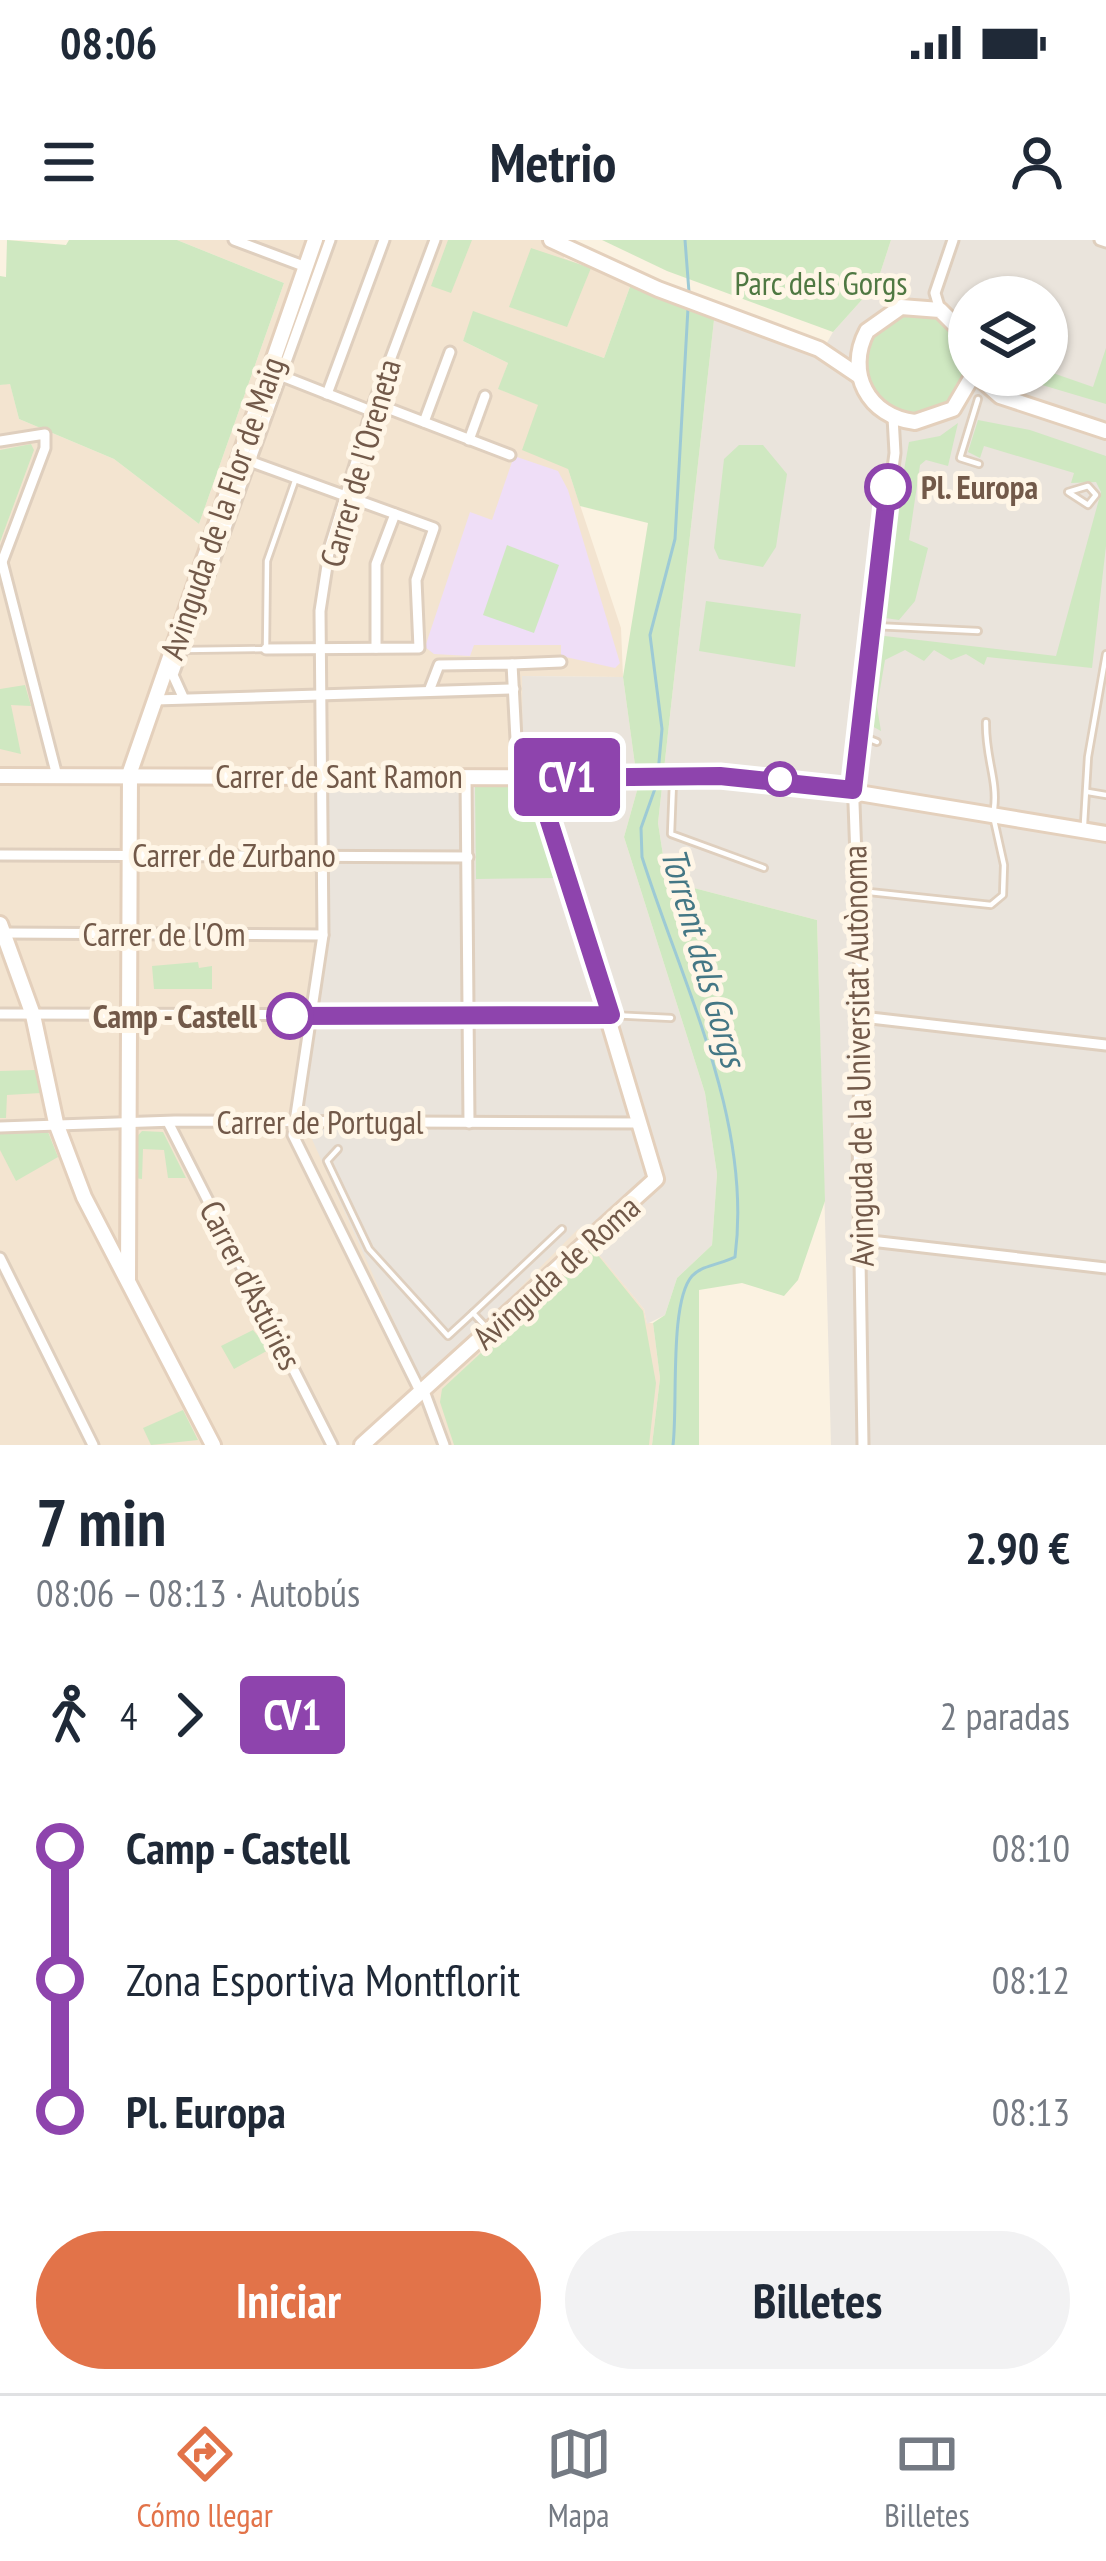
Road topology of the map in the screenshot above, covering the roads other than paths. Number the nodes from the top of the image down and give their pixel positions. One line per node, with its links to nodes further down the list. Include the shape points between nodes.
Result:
1 (234, 240): 9 (street)
2 (315, 240): 9 (street, Avinguda de la Flor de Maig)
3 (330, 240): 18 (street, Avinguda de la Flor de Maig)
4 (384, 240): 20 (street)
5 (435, 240): 27 (street, Carrer de l'Oreneta)
6 (551, 240): 10 (street)
7 (574, 240): 10 (street)
8 (953, 240): 11 (street)
9 (306, 267): 55 (street, Avinguda de la Flor de Maig)
10 (642, 281): 16 (street)
11 (935, 293): 12 (street); 13 (street)
12 (918, 305): 13 (street); 15 (street, via 883,315)
13 (940, 310): 14 (street)
14 (948, 318)
15 (862, 341): 16 (street); 19 (street)
16 (819, 349): 19 (street)
17 (450, 352): 29 (street)
18 (282, 376): 20 (street); 36 (street, Avinguda de la Flor de Maig)
19 (859, 376): 28 (street, via 872,402)
20 (327, 394): 27 (street)
21 (485, 396): 32 (street)
22 (963, 396): 25 (street)
23 (1000, 396): 26 (street)
24 (978, 399): 25 (street); 26 (street); 37 (lane, via 961,458)
25 (959, 403): 30 (street, via 937,418)
26 (1017, 404): 31 (street)
27 (372, 407): 29 (street); 39 (street, Carrer de l'Oreneta)
28 (892, 417): 30 (street); 34 (street, Avinguda de la Universitat Autònoma)
29 (424, 422): 32 (street)
30 (910, 422): 34 (street, Avinguda de la Universitat Autònoma)
31 (1106, 431)
32 (470, 440): 35 (street)
33 (0, 441): 41 (street, via 45,434)
34 (895, 453): 42 (street, Avinguda de la Universitat Autònoma)
35 (510, 454)
36 (252, 462): 38 (street); 47 (street, Avinguda de la Flor de Maig)
37 (979, 464)
38 (296, 478): 39 (street); 45 (lane, via 267,561)
39 (346, 496): 40 (street); 46 (street, Carrer de l'Oreneta, via 330,546)
40 (395, 514): 44 (street, via 376,564); 44 (street, via 434,528 416,580 419,648)
41 (1, 562): 61 (street)
42 (868, 626): 43 (lane); 57 (street, Avinguda de la Universitat Autònoma)
43 (978, 631)
44 (376, 648): 46 (street)
45 (266, 649): 46 (street); 47 (lane)
46 (321, 649): 53 (street, Carrer de l'Oreneta)
47 (183, 650): 54 (street, Avinguda de la Flor de Maig, via 173,681)
48 (1106, 654): 68 (lane)
49 (561, 662): 50 (street)
50 (512, 664): 51 (street); 52 (street, via 439,665)
51 (514, 689): 52 (street); 65 (street)
52 (428, 691): 53 (street)
53 (321, 693): 54 (street); 59 (street, Carrer de l'Oreneta)
54 (183, 697): 55 (street)
55 (155, 700): 62 (street, Avinguda de la Flor de Maig)
56 (986, 722): 70 (lane, via 985,759 997,787)
57 (857, 734): 58 (lane); 67 (street, Avinguda de la Universitat Autònoma)
58 (877, 742)
59 (323, 774): 62 (street, Carrer de Sant Ramon); 63 (street, Carrer de Sant Ramon); 75 (street, Carrer de l'Oreneta)
60 (0, 776): 61 (street, Carrer de Sant Ramon)
61 (57, 776): 62 (street, Carrer de Sant Ramon)
62 (130, 776): 73 (street, Avinguda de la Flor de Maig)
63 (466, 777): 65 (street, Carrer de Sant Ramon); 76 (street)
64 (669, 777): 66 (street, Carrer de Sant Ramon); 67 (street, Carrer de Sant Ramon); 77 (lane, via 671,834)
65 (518, 778): 66 (street, Carrer de Sant Ramon)
66 (543, 781): 86 (street, Avinguda de Roma)
67 (853, 790): 70 (street, Carrer de Sant Ramon); 78 (street, Avinguda de la Universitat Autònoma)
68 (1086, 792): 69 (lane); 71 (lane)
69 (1106, 795)
70 (993, 814): 71 (street, Carrer de Sant Ramon); 78 (lane, via 1004,866 1003,895 991,904)
71 (1084, 830): 72 (street, Carrer de Sant Ramon)
72 (1106, 834)
73 (128, 854): 74 (street, Carrer de Zurbano); 75 (street, Carrer de Zurbano); 80 (street, Avinguda de la Flor de Maig)
74 (0, 855)
75 (323, 856): 76 (street, Carrer de Zurbano); 81 (street, Carrer de l'Oreneta)
76 (469, 857): 87 (street)
77 (764, 868)
78 (856, 891): 88 (street, Avinguda de la Universitat Autònoma)
79 (2, 928): 80 (street, Carrer de l'Om); 83 (street)
80 (126, 934): 81 (street, Carrer de l'Om); 84 (street, Avinguda de la Flor de Maig)
81 (323, 935): 85 (street, Carrer de l'Oreneta)
82 (0, 1014): 83 (street)
83 (33, 1015): 84 (street); 92 (street)
84 (126, 1015): 85 (street); 93 (street, Avinguda de la Flor de Maig)
85 (313, 1015): 87 (street); 91 (street, Carrer de l'Oreneta)
86 (611, 1015): 87 (street); 89 (lane); 95 (street, Avinguda de Roma)
87 (470, 1016): 94 (street)
88 (862, 1017): 90 (street); 100 (street, Avinguda de la Universitat Autònoma)
89 (671, 1018)
90 (1106, 1046)
91 (296, 1122): 94 (street, Carrer de Portugal); 96 (street, Carrer de Portugal); 108 (street, via 293,1135)
92 (56, 1123): 93 (street, Carrer de Portugal); 97 (street, Carrer de Portugal); 102 (street)
93 (128, 1123): 96 (street, Carrer de Portugal); 101 (street, Avinguda de la Flor de Maig)
94 (469, 1123): 95 (street, Carrer de Portugal)
95 (641, 1123): 107 (street, Avinguda de Roma, via 654,1183)
96 (169, 1124): 111 (street, Carrer d'Astúries)
97 (0, 1127)
98 (338, 1149): 106 (lane, via 326,1161 369,1249 448,1336)
99 (562, 1229): 106 (lane)
100 (862, 1240): 104 (street); 114 (street, Avinguda de la Universitat Autònoma)
101 (128, 1241): 102 (street); 105 (street, Avinguda de la Flor de Maig)
102 (110, 1245): 105 (street)
103 (0, 1258): 109 (street)
104 (1106, 1268)
105 (128, 1279): 110 (street)
106 (473, 1313): 107 (lane)
107 (490, 1331): 108 (street, Avinguda de Roma)
108 (423, 1392): 112 (street, Avinguda de Roma); 113 (street)
109 (93, 1445)
110 (212, 1445)
111 (332, 1445)
112 (362, 1445)
113 (444, 1445)
114 (863, 1445)

